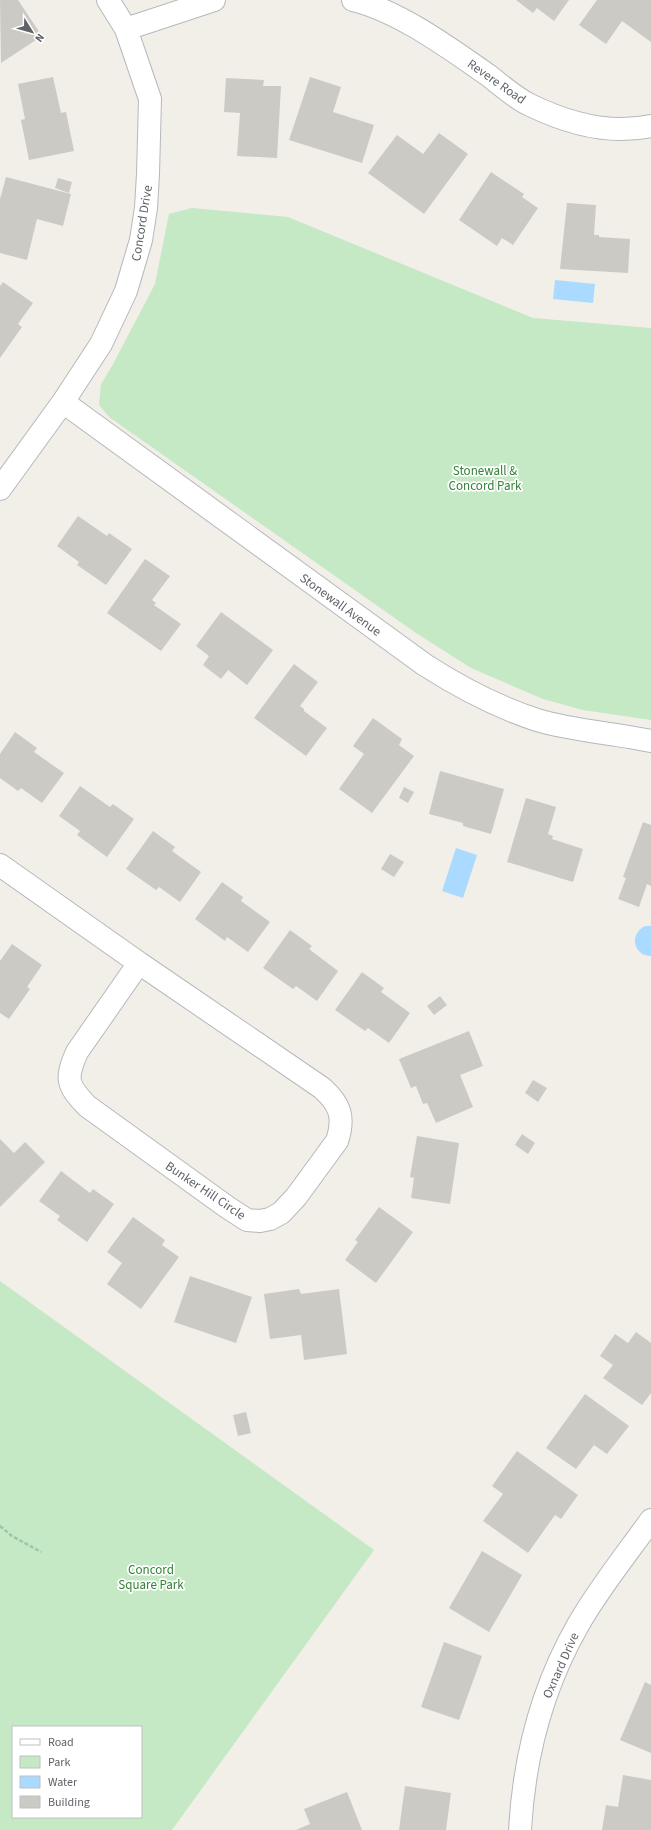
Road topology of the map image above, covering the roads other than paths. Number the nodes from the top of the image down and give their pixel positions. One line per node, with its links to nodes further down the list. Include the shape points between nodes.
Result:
1 (108, 0): 4 (street, Concord Drive)
2 (214, 0): 4 (street)
3 (353, 0): 5 (street, Revere Road, via 409,24 446,45 529,104 565,120 601,128)
4 (126, 29): 6 (street, Concord Drive, via 150,99 148,181 141,240 126,291 113,320 101,344)
5 (651, 126)
6 (63, 402): 7 (street, Concord Drive); 8 (street, Stonewall Avenue, via 419,661 458,686 495,705 538,720)
7 (0, 489)
8 (651, 741)
9 (0, 865): 10 (street, Bunker Hill Circle)
10 (139, 963): 10 (street, Bunker Hill Circle, via 77,1052 70,1068 69,1083 87,1106 227,1208 247,1220 270,1220 289,1206 337,1140 341,1117 332,1096)
11 (651, 1520): 12 (street, Oxnard Drive, via 578,1625 552,1679 538,1715 526,1769)
12 (520, 1830)

